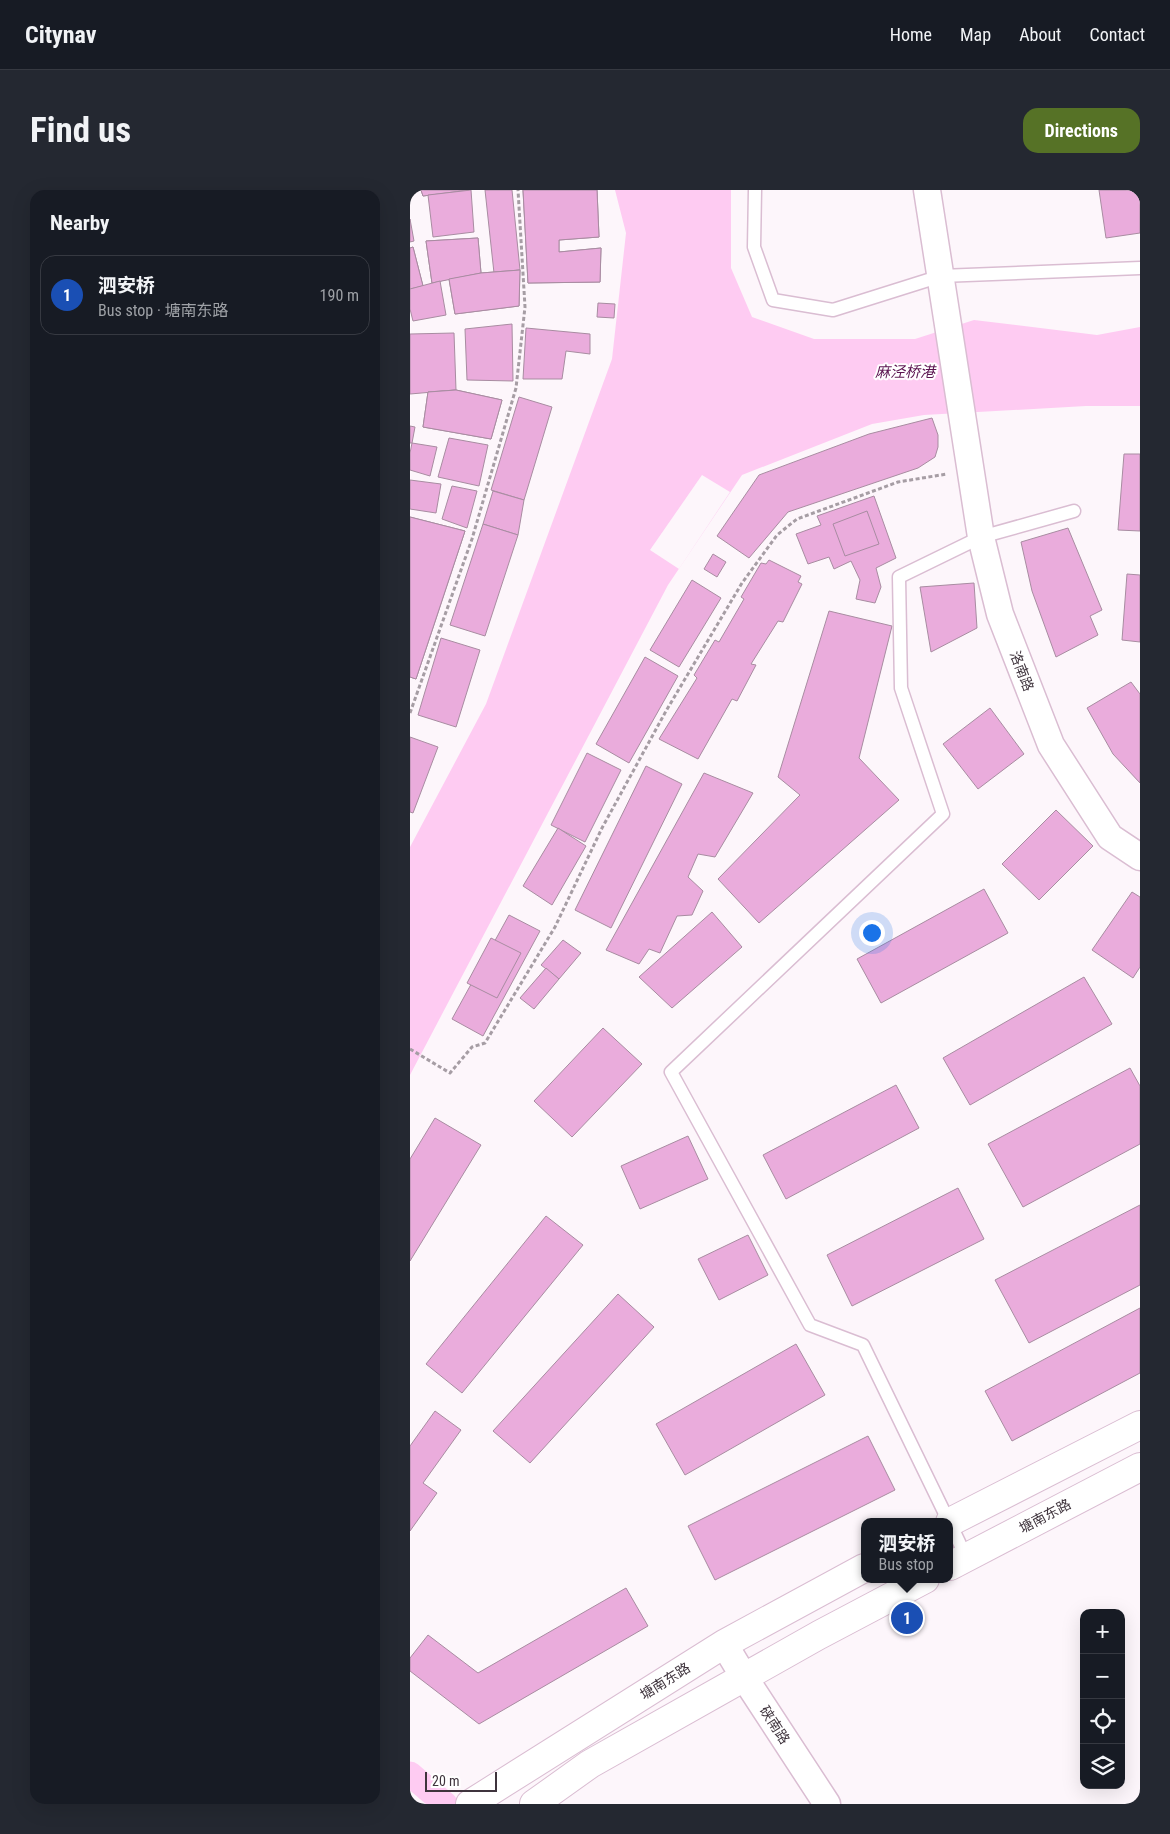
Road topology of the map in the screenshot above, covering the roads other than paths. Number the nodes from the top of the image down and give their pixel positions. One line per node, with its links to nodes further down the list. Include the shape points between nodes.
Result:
1 (755, 190): 4 (lane, via 754,247 773,300 833,310)
2 (927, 190): 4 (street, 洛南路)
3 (1140, 268): 4 (lane)
4 (942, 286): 6 (street, 洛南路)
5 (1074, 510): 6 (lane)
6 (981, 537): 7 (street, 洛南路, via 1000,614 1051,745 1110,837); 10 (lane, via 899,577 901,688 943,814 671,1072 810,1325 863,1345)
7 (1140, 857)
8 (1140, 1425): 11 (main road)
9 (1140, 1466): 13 (main road, 塘南东路)
10 (947, 1518)
11 (953, 1520)
12 (953, 1540): 13 (lane)
13 (958, 1562)
14 (861, 1570): 16 (main road, 塘南东路)
15 (917, 1583): 17 (main road)
16 (724, 1644): 17 (street, 硖南路); 18 (main road, 塘南东路)
17 (744, 1677): 19 (main road, via 590,1764); 20 (street, 硖南路)
18 (472, 1803)
19 (534, 1804)
20 (827, 1804)

